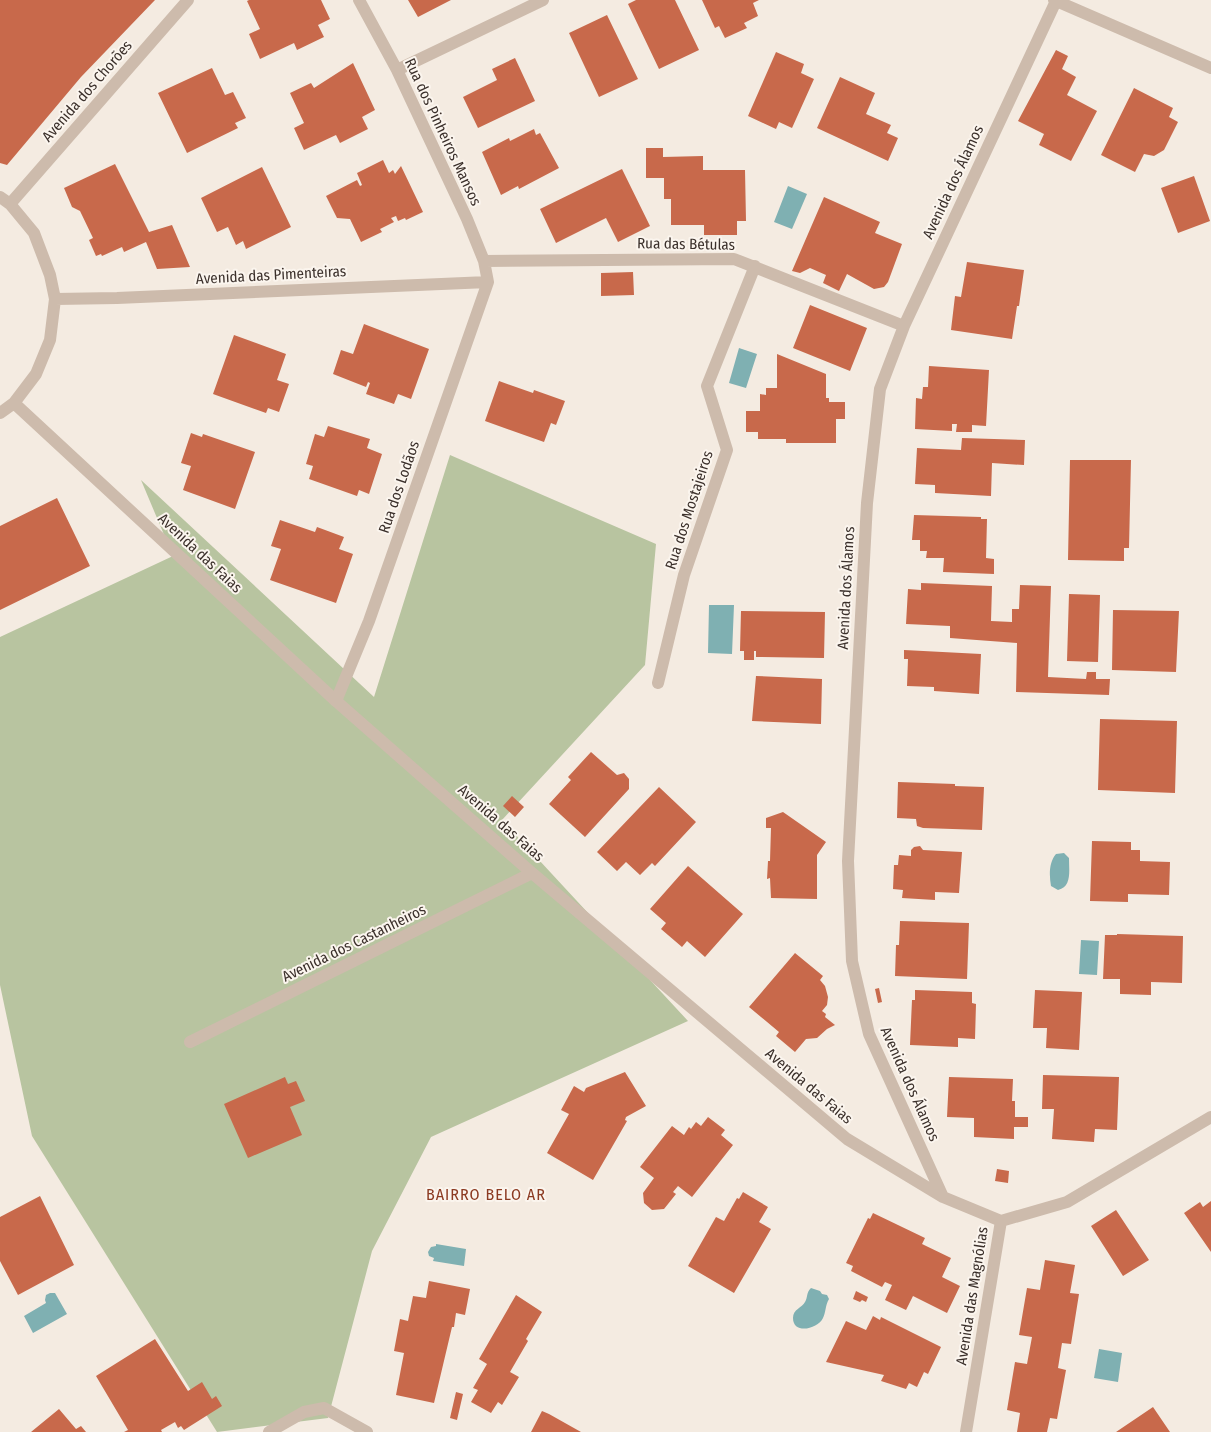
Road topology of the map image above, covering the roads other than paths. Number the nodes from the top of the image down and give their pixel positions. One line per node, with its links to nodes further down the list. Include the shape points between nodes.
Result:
1 (188, 0): 7 (street, Avenida dos Chorões)
2 (359, 0): 6 (street, Rua dos Pinheiros Mansos)
3 (543, 0): 6 (street)
4 (1055, 1): 5 (street); 12 (street, Avenida dos Álamos)
5 (1211, 68)
6 (397, 70): 8 (street, Rua dos Pinheiros Mansos)
7 (5, 201): 11 (street, via 34,233 50,275)
8 (484, 261): 9 (street, Rua das Bétulas, via 734,259); 10 (street, Rua dos Pinheiros Mansos)
9 (755, 266): 12 (street, Rua das Bétulas); 15 (street, Rua dos Mostajeiros, via 707,386 726,450 684,575)
10 (488, 282): 11 (street, Avenida das Pimenteiras); 16 (street, Rua dos Lodãos, via 368,621)
11 (55, 299): 13 (street, via 50,340 36,374)
12 (904, 326): 20 (street, Avenida dos Álamos, via 880,389 867,503 848,861 852,961 869,1034)
13 (14, 403): 14 (street); 16 (street, Avenida das Faias)
14 (0, 413)
15 (658, 683)
16 (336, 701): 17 (street, Avenida das Faias)
17 (532, 873): 18 (street, Avenida dos Castanheiros); 20 (street, Avenida das Faias, via 847,1139)
18 (190, 1042)
19 (1211, 1117): 21 (street, Avenida das Magnólias, via 1067,1202)
20 (943, 1197): 21 (street, Avenida das Faias)
21 (1001, 1221): 24 (street, Avenida das Magnólias)
22 (269, 1432): 23 (street, via 304,1412 324,1408)
23 (367, 1432)
24 (966, 1432)

